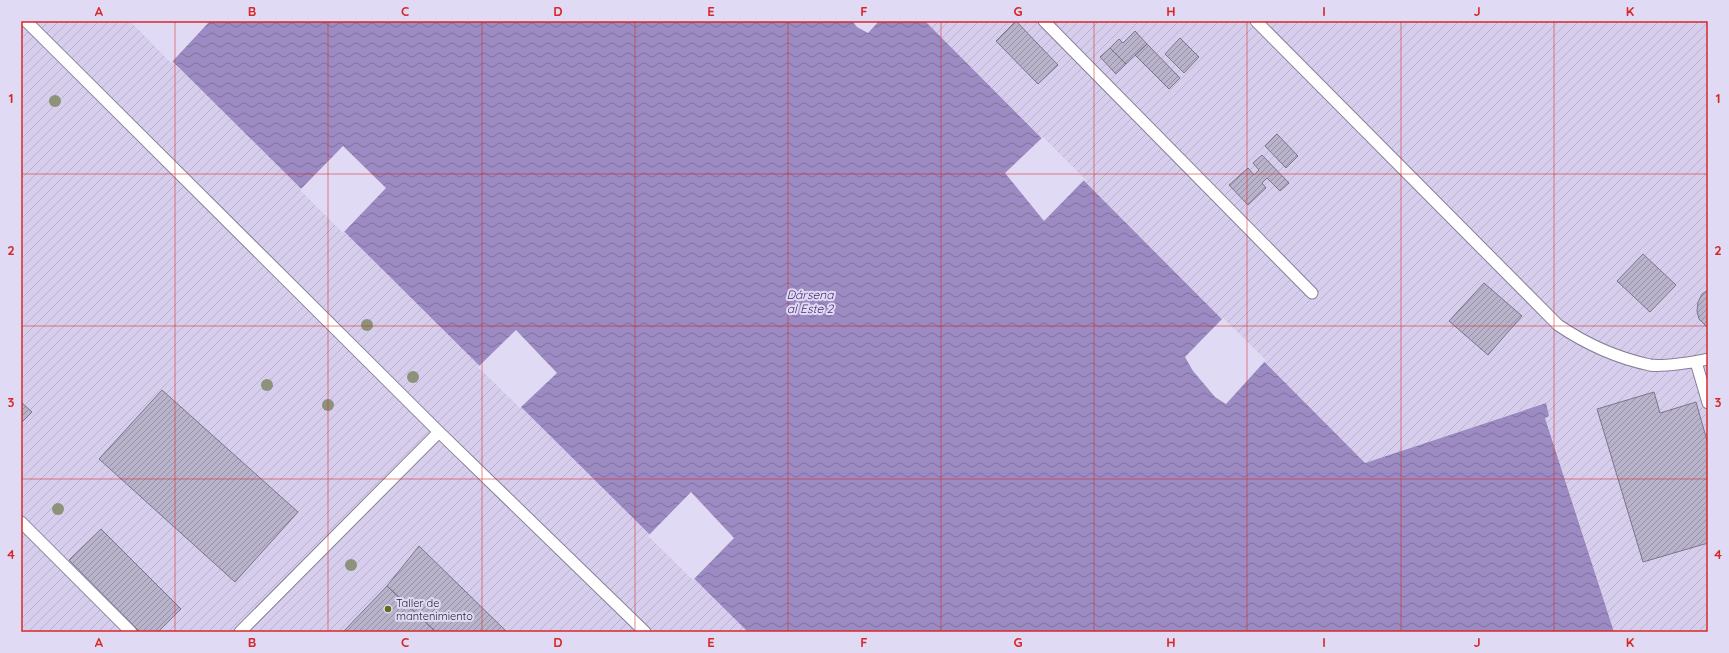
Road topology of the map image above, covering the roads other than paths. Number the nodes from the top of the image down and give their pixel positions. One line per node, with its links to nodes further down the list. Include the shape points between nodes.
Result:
1 (26, 21): 8 (lane)
2 (1044, 21): 4 (lane)
3 (1256, 21): 6 (lane, via 1558,325 1602,350 1652,365)
4 (1312, 293)
5 (1708, 359): 6 (lane)
6 (1696, 362): 7 (lane)
7 (1708, 403)
8 (439, 432): 11 (lane); 12 (lane)
9 (21, 522): 10 (lane)
10 (131, 632)
11 (240, 632)
12 (645, 632)

